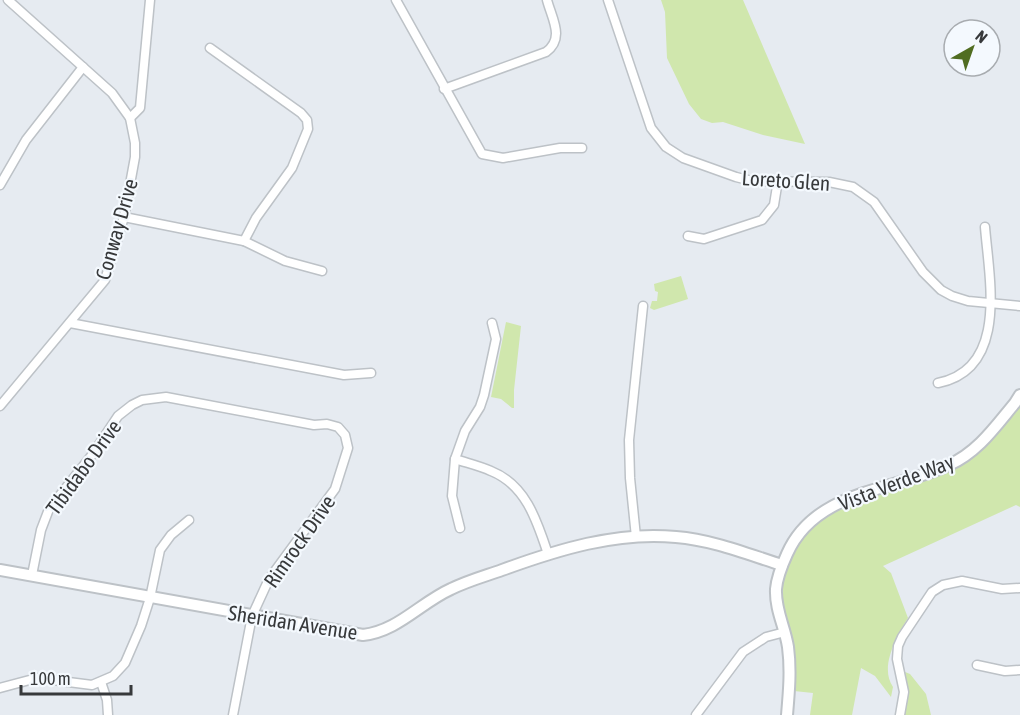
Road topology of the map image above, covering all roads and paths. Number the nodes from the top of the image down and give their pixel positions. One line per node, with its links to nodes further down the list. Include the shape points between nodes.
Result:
1 (8, 0): 7 (street)
2 (150, 0): 9 (street, via 140,108)
3 (396, 0): 8 (street)
4 (547, 0): 8 (street, via 557,35 553,46 546,52)
5 (608, 0): 11 (street, Loreto Glen, via 651,128 666,147 683,158 736,177)
6 (210, 48): 16 (street, via 307,120 308,129 292,168)
7 (83, 67): 9 (street, via 112,93); 12 (street, via 26,140)
8 (444, 89): 10 (street, via 482,154 503,158)
9 (131, 121): 13 (street, Conway Drive, via 135,157)
10 (582, 148)
11 (778, 180): 15 (street, via 774,205 762,220 704,238); 18 (street, Loreto Glen, via 840,183 864,193 932,283 952,296)
12 (0, 185)
13 (124, 217): 16 (street); 21 (street, Conway Drive, via 105,280)
14 (985, 227): 18 (street)
15 (688, 236)
16 (244, 241): 17 (street, via 285,261)
17 (322, 271)
18 (992, 304): 20 (street, Loreto Glen); 24 (street, via 989,328 979,353 953,380)
19 (643, 306): 31 (street, via 629,440)
20 (1020, 306)
21 (70, 323): 23 (street, via 344,375); 26 (street, Conway Drive)
22 (492, 323): 28 (street, via 496,339 484,395)
23 (371, 373)
24 (938, 383)
25 (1020, 395): 33 (street, Vista Verde Way, via 978,448 949,465 826,509 804,526)
26 (0, 406)
27 (314, 425): 35 (street, Tibidabo Drive, via 166,398 132,405 118,416 49,509); 38 (street, Rimrock Drive, via 338,427 345,435 348,448 335,489 269,579)
28 (455, 459): 30 (street, via 452,496); 32 (street, via 492,471 522,494 538,523)
29 (189, 520): 37 (street, via 160,550)
30 (460, 528)
31 (636, 537): 32 (street, Sheridan Avenue); 33 (street, Sheridan Avenue, via 697,540)
32 (548, 554): 38 (street, Sheridan Avenue, via 450,589 379,632 354,635)
33 (782, 565): 39 (street, Vista Verde Way, via 776,588 777,608)
34 (0, 570): 35 (street, Sheridan Avenue)
35 (32, 575): 37 (street, Sheridan Avenue)
36 (1020, 588): 48 (street, via 1002,589 962,581 932,592 898,645 904,692)
37 (150, 598): 38 (street, Sheridan Avenue); 42 (street, via 125,663)
38 (252, 616): 45 (street, Rimrock Drive)
39 (785, 632): 46 (street, via 766,637 743,652); 47 (street, Vista Verde Way, via 791,671)
40 (977, 665): 41 (street)
41 (1020, 670)
42 (101, 682): 43 (street, via 80,685 37,678); 44 (street)
43 (0, 688)
44 (108, 715)
45 (232, 715)
46 (696, 715)
47 (787, 715)
48 (900, 715)

